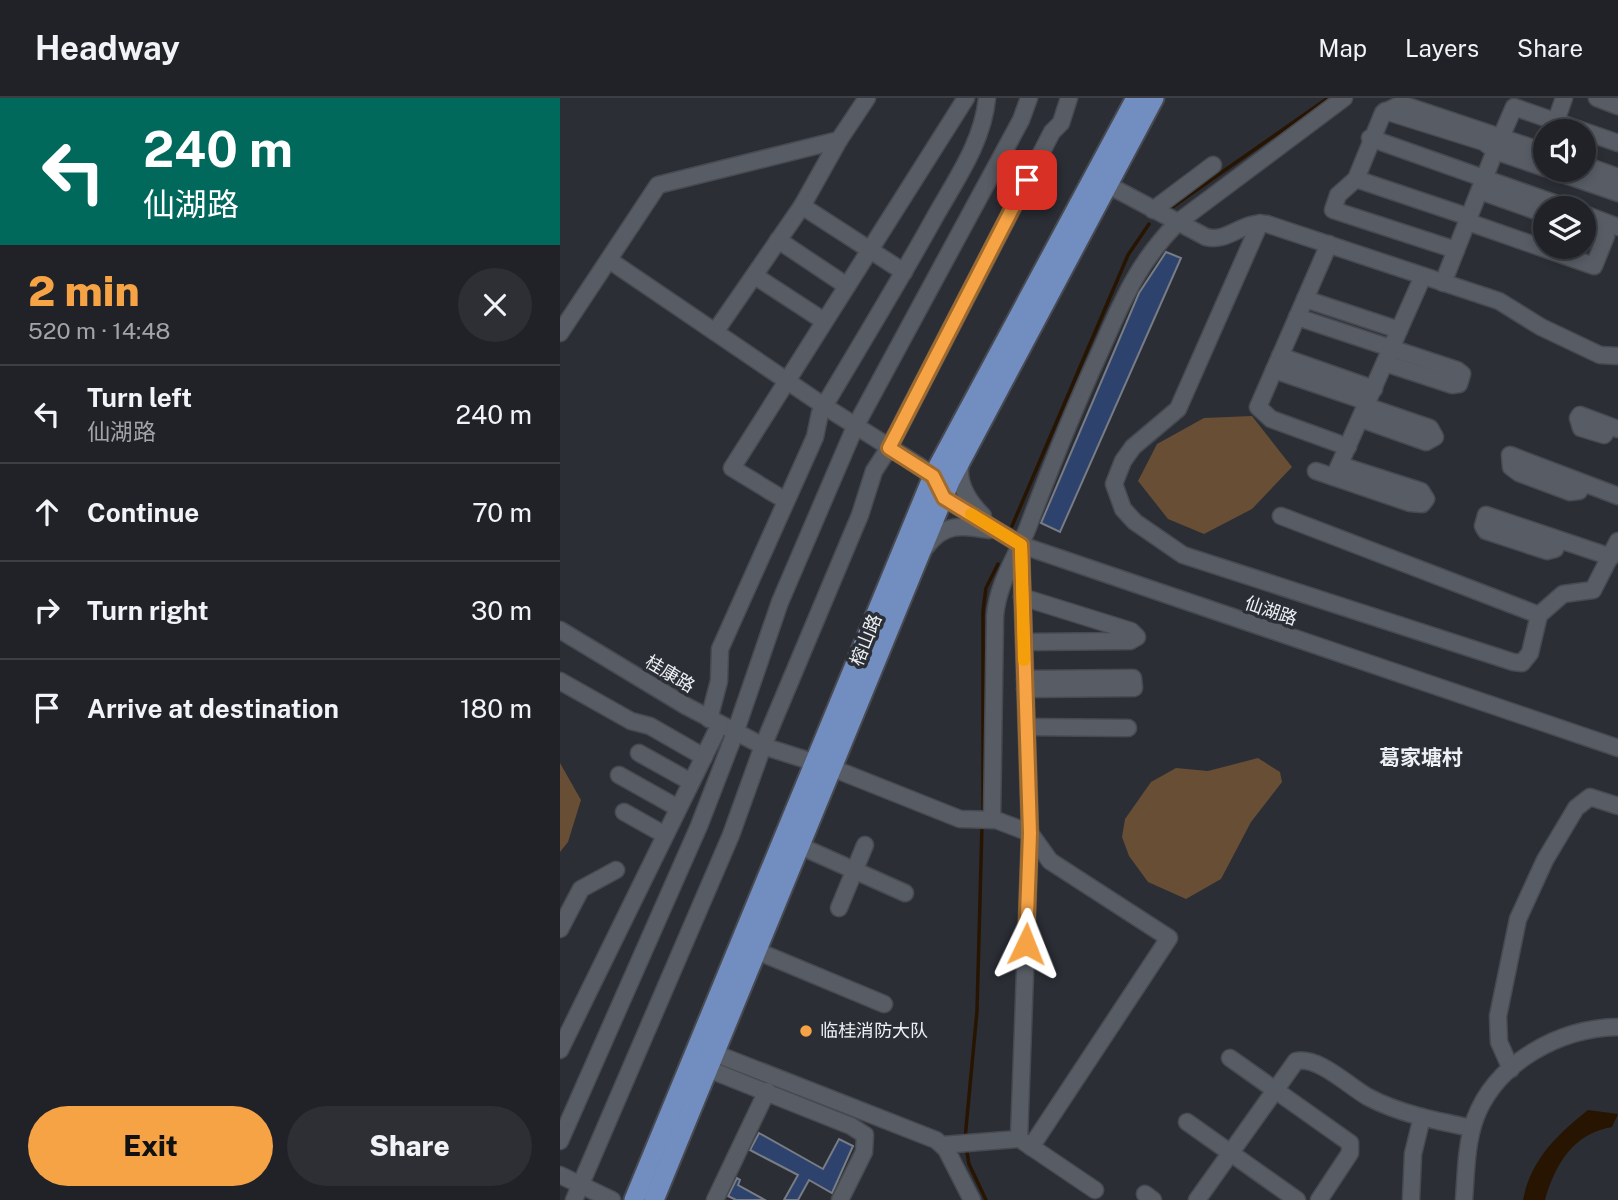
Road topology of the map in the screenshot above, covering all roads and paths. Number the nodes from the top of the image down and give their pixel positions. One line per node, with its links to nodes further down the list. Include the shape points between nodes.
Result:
1 (867, 98): 16 (street)
2 (966, 98): 42 (street)
3 (987, 98): 46 (street, via 970,154)
4 (1029, 98): 63 (street)
5 (1069, 98): 65 (street, via 1061,123 1052,132)
6 (1136, 98): 67 (main road, 榕山路)
7 (1154, 98): 27 (main road, 榕山路)
8 (1344, 98): 35 (street)
9 (1564, 98): 13 (street)
10 (1597, 98): 11 (street)
11 (1618, 106)
12 (1550, 119): 18 (street, via 1514,107)
13 (1557, 119)
14 (1596, 135): 17 (street)
15 (1370, 138): 18 (street, via 1385,111); 24 (street); 26 (street)
16 (839, 141): 30 (street); 45 (street, via 658,185)
17 (1618, 143)
18 (1499, 144): 19 (street); 20 (street); 26 (street)
19 (1533, 150)
20 (1533, 162)
21 (1213, 165): 32 (street)
22 (1596, 169): 23 (street)
23 (1618, 177)
24 (1356, 178): 34 (street); 43 (street, via 1338,195 1333,210)
25 (1585, 182): 28 (street)
26 (1483, 184): 29 (street); 31 (street); 34 (street)
27 (1108, 185): 32 (street); 66 (main road, 榕山路)
28 (1618, 193)
29 (1533, 198)
30 (802, 206): 39 (street); 42 (street)
31 (1533, 208)
32 (1153, 210): 35 (street)
33 (1596, 219): 37 (street)
34 (1469, 220): 41 (street); 43 (street)
35 (1177, 223): 36 (street, via 1216,240); 77 (street, via 1134,276 1071,416)
36 (1260, 223): 40 (street); 81 (street, via 1178,409 1145,435 1123,461 1114,484 1123,509 1143,529 1183,555 1513,662 1528,658)
37 (1618, 227)
38 (1596, 232): 44 (street, via 1606,236 1594,266)
39 (778, 240): 47 (street); 50 (street)
40 (1329, 244): 48 (street); 51 (street)
41 (1533, 244)
42 (869, 250): 46 (street); 50 (street)
43 (1456, 250): 49 (street)
44 (1575, 259)
45 (609, 260): 55 (street); 56 (street)
46 (904, 272): 62 (street)
47 (755, 275): 53 (street); 55 (street)
48 (1423, 276): 49 (street); 54 (street)
49 (1443, 283): 58 (street, via 1499,301 1600,355)
50 (847, 286): 53 (street)
51 (1305, 299): 52 (street); 54 (street)
52 (1297, 317): 57 (street); 59 (street)
53 (824, 321): 60 (street)
54 (1399, 330): 57 (street)
55 (715, 332): 60 (street)
56 (560, 333)
57 (1388, 356): 61 (street)
58 (1618, 356)
59 (1277, 363): 61 (street); 64 (street, via 1258,407 1262,413)
60 (787, 380): 62 (street); 70 (street, via 732,468)
61 (1367, 404): 64 (street)
62 (824, 406): 63 (street); 86 (street, via 815,437 720,649)
63 (855, 427): 65 (street); 89 (street, via 780,602)
64 (1348, 447): 68 (street, via 1337,471)
65 (889, 448): 67 (street); 90 (street, via 874,471)
66 (961, 460): 72 (main road, 榕山路); 74 (street, via 958,473 964,491)
67 (930, 467): 72 (street); 94 (main road, 榕山路, via 924,497)
68 (1316, 471)
69 (1584, 483): 71 (street)
70 (778, 496)
71 (1618, 496)
72 (944, 498): 74 (street, 仙湖路); 78 (main road, 榕山路)
73 (1282, 516): 81 (street)
74 (1000, 533): 77 (street, 仙湖路); 78 (street, via 963,525 946,528 935,534)
75 (1559, 540): 79 (street)
76 (1618, 541): 79 (street)
77 (1021, 545): 80 (street); 91 (street, 仙湖路); 100 (street, via 1001,582 996,605)
78 (921, 555): 94 (main road, 榕山路)
79 (1611, 557): 81 (street, via 1593,590 1563,594)
80 (1022, 597): 83 (street); 83 (street, via 1131,631 1137,637 1130,641)
81 (1539, 615)
82 (560, 630): 86 (street, 桂康路)
83 (1024, 642): 85 (street)
84 (560, 681): 93 (street)
85 (1025, 684): 85 (street, via 1133,678 1134,688); 87 (street)
86 (714, 722): 89 (street, 桂康路); 93 (street)
87 (1027, 727): 88 (street); 101 (street)
88 (1128, 728)
89 (735, 733): 90 (street, 桂康路); 122 (street)
90 (763, 746): 94 (street, 桂康路); 128 (street, via 731,835)
91 (1618, 748)
92 (639, 753): 96 (street)
93 (704, 757): 96 (street)
94 (824, 765): 100 (street, 桂康路, via 960,819); 104 (main road, 榕山路); 130 (main road, 榕山路)
95 (620, 775): 98 (street)
96 (691, 782): 98 (street)
97 (1618, 806): 116 (street, via 1590,797 1576,808 1522,911 1498,1016 1499,1042)
98 (678, 808): 102 (street)
99 (624, 812): 102 (street)
100 (992, 820): 101 (street, 桂康路)
101 (1030, 833): 123 (street); 123 (street, via 1050,861 1169,938)
102 (665, 835): 113 (street)
103 (865, 845): 106 (street)
104 (800, 846): 106 (street); 110 (main road, 榕山路)
105 (616, 870): 109 (street, via 581,889)
106 (854, 870): 107 (street); 108 (street)
107 (905, 892)
108 (839, 908)
109 (560, 929)
110 (757, 951): 111 (street); 115 (main road, 榕山路)
111 (884, 1004)
112 (1618, 1027): 116 (street, via 1589,1029 1556,1040)
113 (560, 1050)
114 (1230, 1058): 117 (street)
115 (711, 1061): 118 (street); 124 (street); 131 (main road, 榕山路)
116 (1510, 1069): 121 (street, via 1485,1098)
117 (1275, 1088): 119 (street, via 1292,1064 1304,1060 1368,1097); 125 (street); 137 (street, via 1351,1145)
118 (767, 1091): 132 (street); 133 (street, via 865,1135 864,1152)
119 (1422, 1117): 121 (street); 138 (street, via 1413,1154)
120 (1187, 1122): 125 (street)
121 (1472, 1128): 139 (street)
122 (560, 1141)
123 (1025, 1143): 124 (street); 127 (street)
124 (942, 1144): 134 (street)
125 (1229, 1153): 135 (street); 136 (street)
126 (560, 1175): 128 (street)
127 (1095, 1190)
128 (577, 1193): 129 (street)
129 (612, 1200)
130 (634, 1200)
131 (654, 1200)
132 (715, 1200)
133 (840, 1200)
134 (972, 1200)
135 (1197, 1200)
136 (1297, 1200)
137 (1319, 1200)
138 (1411, 1200)
139 (1464, 1200)

